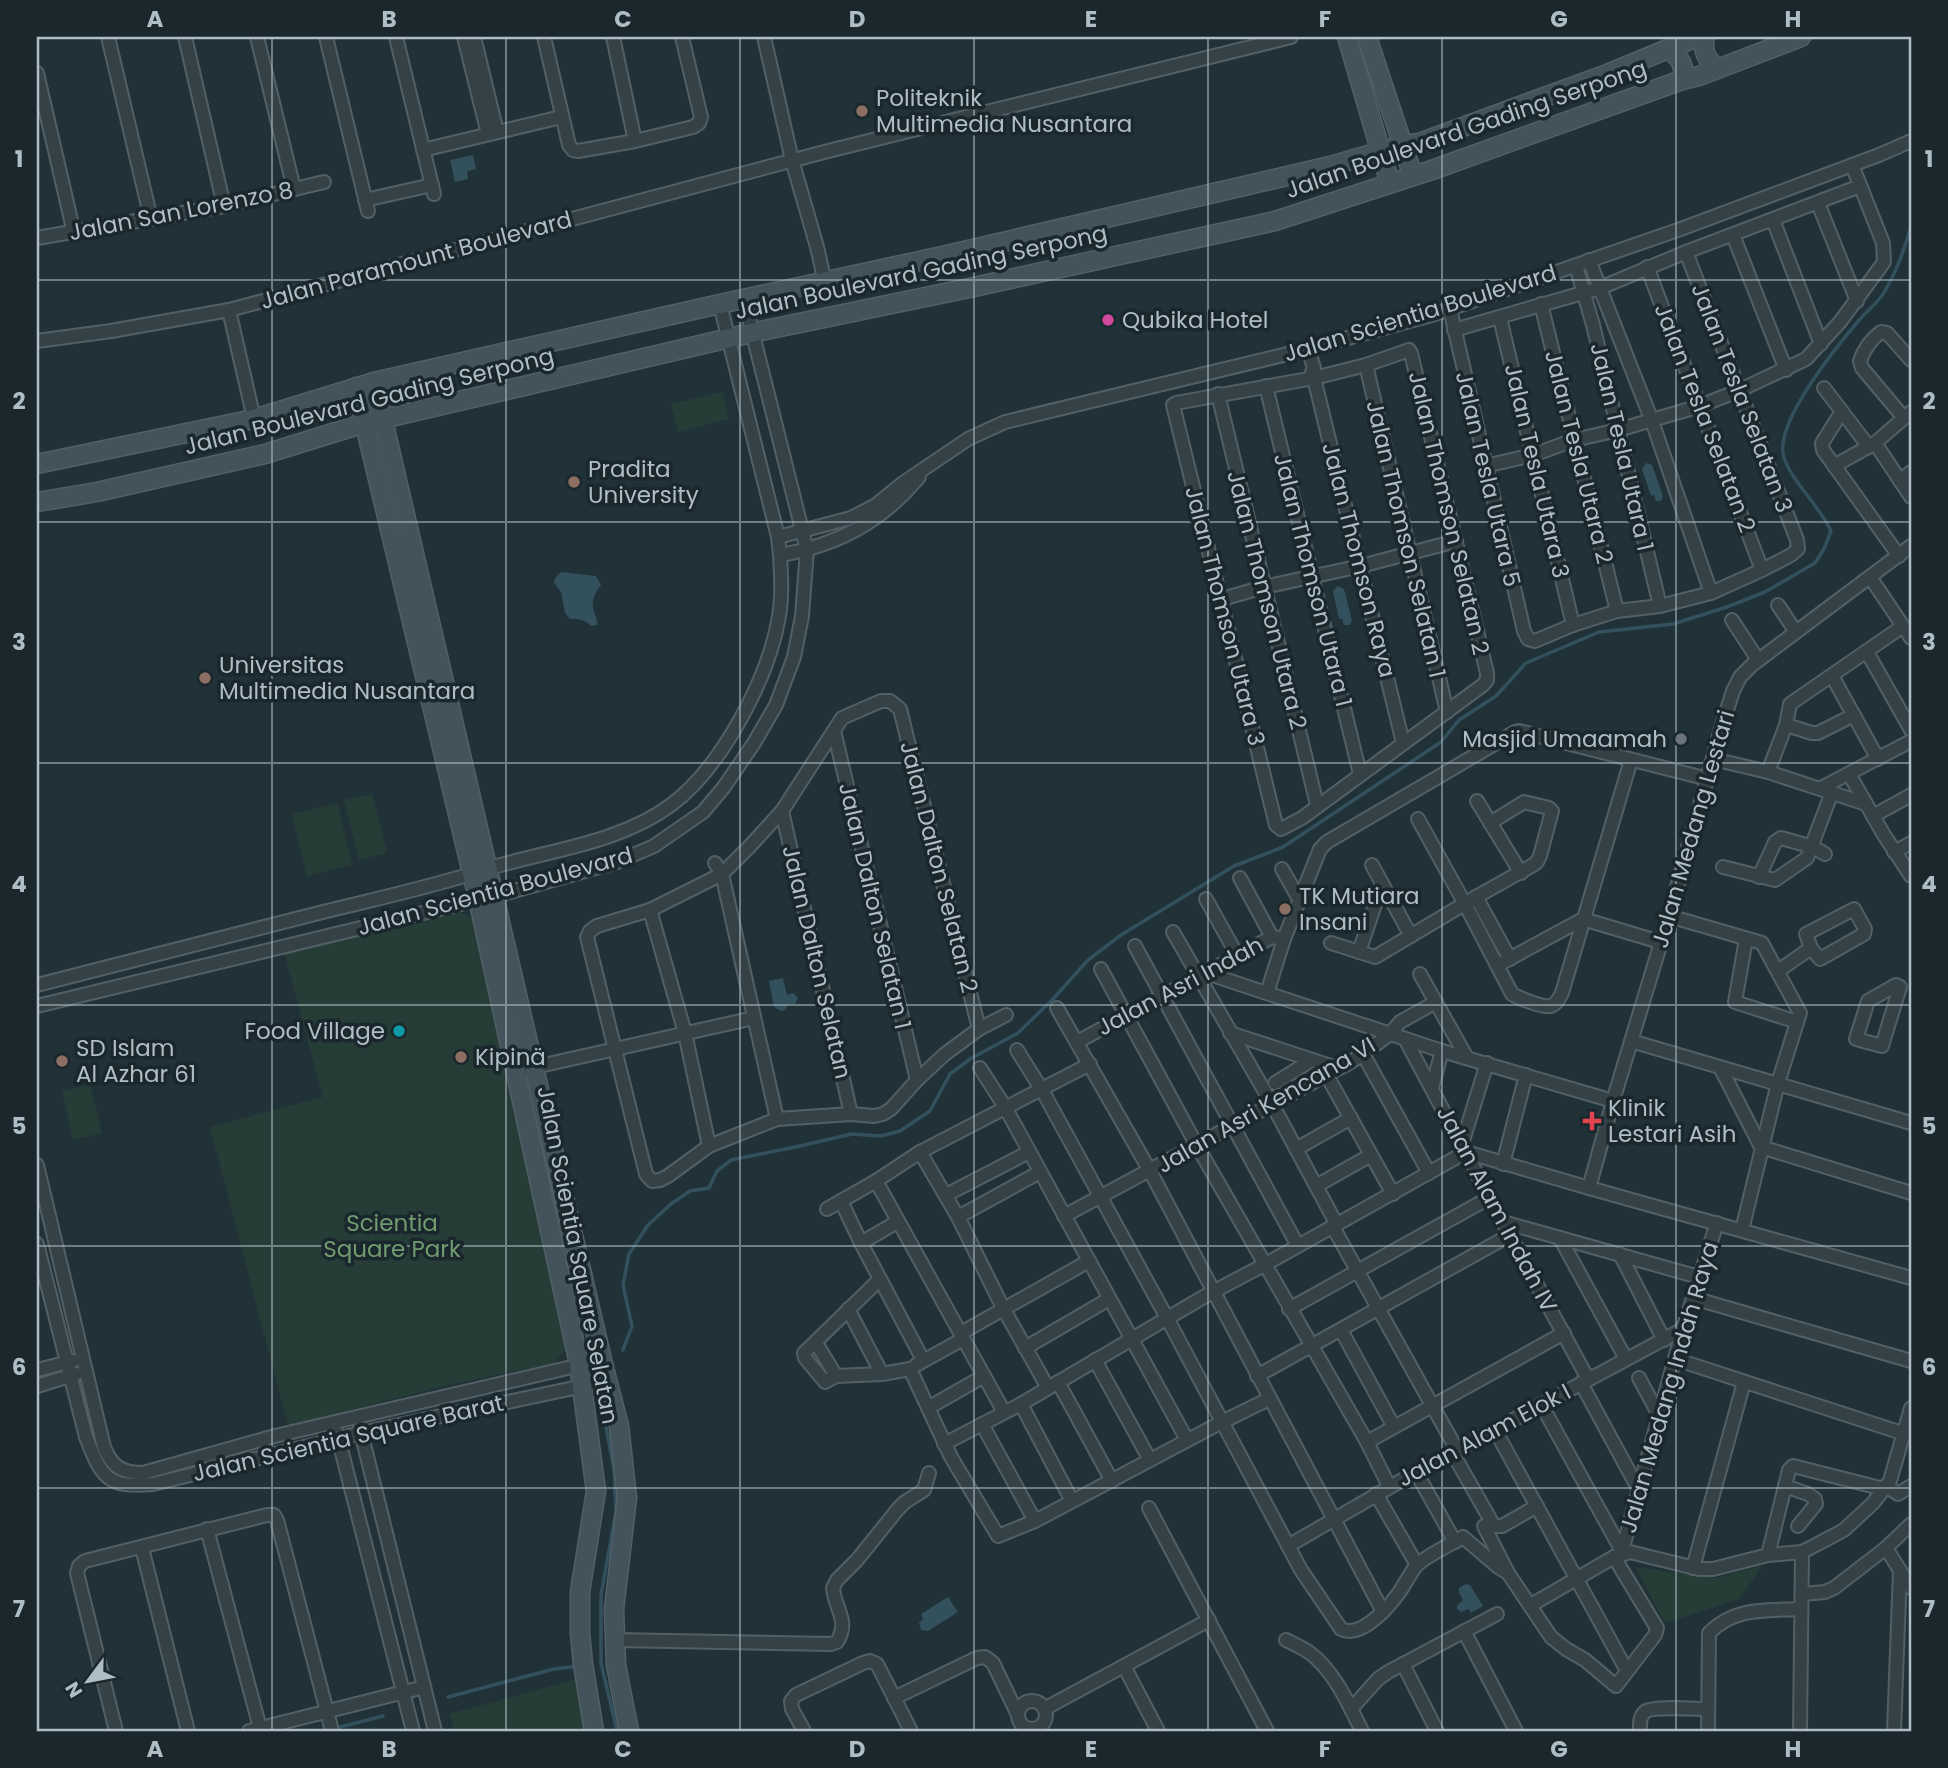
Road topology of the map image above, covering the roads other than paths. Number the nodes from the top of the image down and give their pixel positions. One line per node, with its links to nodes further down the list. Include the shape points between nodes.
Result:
1 (108, 37): 38 (street)
2 (185, 37): 37 (street)
3 (257, 37): 35 (street)
4 (326, 37): 27 (street, via 367,205 433,189)
5 (396, 37): 27 (street)
6 (464, 37): 23 (street)
7 (474, 37): 23 (street)
8 (544, 37): 22 (street)
9 (612, 37): 24 (street)
10 (682, 37): 24 (street, via 699,123)
11 (764, 37): 29 (street)
12 (1291, 37): 29 (street, Jalan Paramount Boulevard)
13 (1347, 37): 28 (main road)
14 (1367, 37): 26 (main road)
15 (1697, 37): 18 (main road, Jalan Boulevard Gading Serpong)
16 (1705, 37): 19 (main road, via 1705,55)
17 (1801, 37): 19 (main road, Jalan Boulevard Gading Serpong)
18 (1668, 48): 21 (main road, via 1682,63); 26 (main road, Jalan Boulevard Gading Serpong, via 1419,143)
19 (1718, 68): 21 (main road, Jalan Boulevard Gading Serpong)
20 (37, 73): 40 (street)
21 (1682, 80): 31 (main road, Jalan Boulevard Gading Serpong)
22 (561, 117): 23 (street); 24 (street, via 573,150)
23 (492, 133): 27 (street)
24 (635, 141)
25 (1911, 141): 30 (street, Jalan Scientia Boulevard)
26 (1403, 145): 28 (main road, Jalan Boulevard Gading Serpong); 31 (main road)
27 (423, 150)
28 (1380, 152): 33 (main road); 47 (main road, Jalan Boulevard Gading Serpong)
29 (792, 160): 47 (street); 55 (street, Jalan Paramount Boulevard)
30 (1852, 165): 34 (street); 44 (street, Jalan Scientia Boulevard)
31 (1413, 176): 33 (main road, Jalan Boulevard Gading Serpong)
32 (324, 182): 35 (street, Jalan San Lorenzo 8)
33 (1390, 183): 60 (main road, Jalan Boulevard Gading Serpong, via 1275,221)
34 (1860, 187): 36 (street); 51 (street, via 1883,243 1884,262)
35 (294, 189): 37 (street, Jalan San Lorenzo 8)
36 (1818, 203): 39 (street); 51 (street)
37 (224, 206): 38 (street, Jalan San Lorenzo 8)
38 (151, 219): 40 (street, Jalan San Lorenzo 8)
39 (1773, 220): 42 (street); 63 (street)
40 (74, 233): 41 (street, Jalan San Lorenzo 8)
41 (38, 235)
42 (1733, 235): 43 (street); 67 (street)
43 (1686, 252): 46 (street); 73 (street, Jalan Tesla Selatan 3)
44 (1589, 260): 45 (street, Jalan Scientia Boulevard); 48 (street)
45 (1576, 265): 49 (street, Jalan Tesla Utara 1); 54 (street, Jalan Scientia Boulevard)
46 (1647, 267): 48 (street); 75 (street, Jalan Tesla Selatan 2)
47 (825, 282): 50 (main road, Jalan Boulevard Gading Serpong)
48 (1600, 288): 49 (street); 57 (street)
49 (1584, 290): 53 (street); 58 (street, Jalan Tesla Utara 1)
50 (744, 299): 52 (main road, Jalan Boulevard Gading Serpong); 60 (street, Jalan Scientia Boulevard)
51 (1857, 301): 63 (street)
52 (720, 304): 61 (street, Jalan Scientia Boulevard); 69 (main road, Jalan Boulevard Gading Serpong)
53 (1541, 304): 56 (street); 82 (street, Jalan Tesla Utara 2)
54 (1450, 309): 59 (street, Jalan Tesla Utara 5); 64 (street, Jalan Scientia Boulevard)
55 (229, 310): 62 (street, Jalan Paramount Boulevard); 78 (street)
56 (1500, 318): 59 (street); 84 (street, Jalan Tesla Utara 3)
57 (1612, 320): 58 (street); 80 (street)
58 (1593, 325): 81 (street, Jalan Tesla Utara 1)
59 (1453, 328): 86 (street, Jalan Tesla Utara 5)
60 (751, 333): 61 (main road, Jalan Boulevard Gading Serpong); 95 (street, Jalan Scientia Boulevard)
61 (728, 339): 79 (main road, Jalan Boulevard Gading Serpong); 96 (street, Jalan Scientia Boulevard)
62 (37, 341)
63 (1821, 344): 67 (street)
64 (1308, 353): 68 (street, Jalan Thomson Raya); 88 (street, Jalan Scientia Boulevard, via 1005,422 968,439)
65 (1911, 360): 77 (street, via 1881,332 1860,361)
66 (1366, 365): 68 (street); 97 (street, Jalan Thomson Selatan 2, via 1410,351); 100 (street, Jalan Thomson Selatan 1)
67 (1786, 370): 73 (street)
68 (1313, 375): 70 (street); 102 (street, Jalan Thomson Raya)
69 (374, 382): 71 (main road, Jalan Boulevard Gading Serpong); 79 (main road)
70 (1266, 386): 74 (street); 104 (street, Jalan Thomson Utara 1)
71 (356, 387): 78 (main road, Jalan Boulevard Gading Serpong); 79 (main road)
72 (1824, 388): 76 (street)
73 (1740, 390): 75 (street); 103 (street, Jalan Tesla Selatan 3, via 1798,545 1790,555)
74 (1218, 394): 106 (street, Jalan Thomson Utara 2); 108 (street, Jalan Thomson Utara 3, via 1176,402 1173,407)
75 (1700, 406): 80 (street); 103 (street, Jalan Tesla Selatan 2)
76 (1841, 413): 83 (street); 87 (street, via 1822,446)
77 (1908, 415): 83 (street)
78 (254, 419): 85 (main road, Jalan Boulevard Gading Serpong)
79 (374, 421): 92 (main road, Jalan Boulevard Gading Serpong, via 265,454); 153 (main road, Jalan Scientia Square Selatan)
80 (1652, 421): 81 (street); 107 (street)
81 (1618, 430): 82 (street); 110 (street, Jalan Tesla Utara 1)
82 (1574, 440): 84 (street); 111 (street, Jalan Tesla Utara 2)
83 (1872, 445): 87 (street); 90 (street)
84 (1533, 455): 86 (street); 113 (street, Jalan Tesla Utara 3)
85 (38, 465)
86 (1485, 466): 113 (street, Jalan Tesla Utara 5, via 1528,639 1535,641)
87 (1834, 466): 99 (street)
88 (925, 469): 95 (street, Jalan Scientia Boulevard, via 851,518); 98 (street, Jalan Scientia Boulevard, via 883,514 858,530)
89 (1911, 472): 90 (street)
90 (1900, 481): 93 (street)
91 (37, 490): 92 (main road, via 47,495 88,487)
92 (97, 492): 94 (main road, Jalan Boulevard Gading Serpong)
93 (1911, 496)
94 (37, 502)
95 (802, 530): 96 (street, Jalan Scientia Boulevard); 98 (street, Jalan Scientia Boulevard)
96 (778, 537): 101 (street, Jalan Scientia Boulevard)
97 (1456, 541): 100 (street); 120 (street, Jalan Thomson Selatan 2, via 1487,680)
98 (807, 550): 101 (street, Jalan Scientia Boulevard); 132 (street, Jalan Scientia Boulevard, via 802,616 785,684 754,743)
99 (1907, 552): 105 (street, Jalan Medang Lestari)
100 (1410, 553): 102 (street); 120 (street, Jalan Thomson Selatan 1)
101 (781, 555): 130 (street, Jalan Scientia Boulevard, via 779,615 765,668)
102 (1361, 566): 104 (street); 126 (street, Jalan Thomson Raya)
103 (1762, 570): 107 (street)
104 (1312, 576): 106 (street); 133 (street, Jalan Thomson Utara 1)
105 (1870, 578): 114 (street); 115 (street, Jalan Medang Lestari)
106 (1264, 587): 108 (street); 140 (street, Jalan Thomson Utara 2)
107 (1711, 593): 110 (street)
108 (1222, 599): 140 (street, Jalan Thomson Utara 3, via 1276,825 1286,828)
109 (1778, 605): 115 (street)
110 (1660, 606): 111 (street)
111 (1617, 611): 113 (street)
112 (1732, 620): 118 (street)
113 (1573, 625)
114 (1903, 626): 116 (street); 117 (street)
115 (1796, 632): 118 (street, Jalan Medang Lestari)
116 (1911, 638)
117 (1867, 652): 119 (street); 123 (street)
118 (1758, 660): 127 (street, Jalan Medang Lestari, via 1733,691)
119 (1832, 676): 121 (street); 122 (street, via 1790,704)
120 (1447, 712): 126 (street)
121 (1854, 715): 122 (street, via 1818,733); 128 (street)
122 (1786, 725): 131 (street)
123 (1911, 730)
124 (834, 731): 141 (street); 192 (street, Jalan Dalton Selatan 2, via 842,718 881,701 900,709); 212 (street, Jalan Dalton Selatan 1)
125 (1911, 741): 128 (street)
126 (1403, 743): 133 (street)
127 (1713, 759): 131 (street); 135 (street, Jalan Medang Lestari)
128 (1878, 759): 134 (street)
129 (1630, 760): 135 (street); 161 (street, via 1515,732 1327,842); 165 (street)
130 (713, 761): 132 (street); 153 (street, Jalan Scientia Boulevard, via 695,784 639,824 606,838)
131 (1768, 772): 136 (street)
132 (732, 773): 159 (street, Jalan Scientia Boulevard, via 703,811 654,846 617,862)
133 (1360, 774): 140 (street)
134 (1849, 774): 136 (street); 139 (street)
135 (1708, 779): 164 (street, Jalan Medang Lestari)
136 (1827, 790): 139 (street); 146 (street)
137 (1911, 795): 142 (street)
138 (1477, 801): 144 (street)
139 (1866, 804): 142 (street)
140 (1317, 805)
141 (782, 811): 151 (street, via 750,846); 220 (street, Jalan Dalton Selatan)
142 (1872, 816): 147 (street)
143 (1418, 819): 162 (street)
144 (1490, 823): 154 (street); 154 (street, via 1524,802 1552,811 1537,862)
145 (1911, 843): 147 (street)
146 (1813, 847): 148 (street); 156 (street, via 1807,858 1775,880); 156 (street, via 1778,839)
147 (1894, 852): 155 (street)
148 (1825, 854)
149 (1372, 865): 158 (street)
150 (1723, 867): 156 (street)
151 (719, 868): 163 (street); 190 (street)
152 (1282, 869): 161 (street)
153 (480, 872): 159 (main road, Jalan Scientia Square Selatan); 181 (street, Jalan Scientia Boulevard)
154 (1521, 873): 162 (street)
155 (1911, 876)
156 (1759, 877)
157 (1240, 878): 168 (street)
158 (1382, 884): 167 (street); 174 (street)
159 (486, 897): 186 (street, Jalan Scientia Boulevard); 209 (main road, Jalan Scientia Square Selatan)
160 (1206, 899): 175 (street)
161 (1299, 899): 168 (street)
162 (1470, 900): 167 (street); 176 (street)
163 (650, 910): 193 (street); 199 (street, via 597,926 587,937)
164 (1669, 916): 169 (street); 171 (street, Jalan Medang Lestari)
165 (1583, 919): 171 (street); 176 (street); 176 (street, via 1555,1004 1512,994)
166 (1173, 932): 180 (street)
167 (1411, 936): 174 (street, via 1375,957)
168 (1278, 938): 175 (street, Jalan Asri Indah); 182 (street)
169 (1746, 939): 178 (street, via 1763,944); 191 (street, via 1735,1002)
170 (1331, 943): 174 (street)
171 (1660, 943): 197 (street, Jalan Medang Lestari)
172 (1135, 946): 184 (street)
173 (1811, 948): 173 (street, via 1820,960 1864,934 1854,909 1809,931); 178 (street)
174 (1359, 952)
175 (1237, 955): 180 (street, Jalan Asri Indah)
176 (1504, 962)
177 (1101, 969): 188 (street)
178 (1778, 971): 191 (street, via 1800,1013)
179 (1420, 974): 185 (street)
180 (1201, 976): 182 (street); 184 (street, Jalan Asri Indah); 194 (street)
181 (37, 985)
182 (1267, 993): 195 (street)
183 (1905, 994): 183 (street, via 1896,985 1868,1001 1856,1039 1882,1046)
184 (1163, 997): 188 (street, Jalan Asri Indah); 224 (street)
185 (1436, 1002): 195 (street, Jalan Asri Kencana VI, via 1400,1022); 203 (street)
186 (37, 1006)
187 (1057, 1008): 198 (street)
188 (1125, 1014): 198 (street, Jalan Asri Indah); 225 (street)
189 (1006, 1015): 192 (street)
190 (754, 1018): 193 (street); 222 (street)
191 (1797, 1022): 214 (street)
192 (979, 1029): 212 (street)
193 (685, 1033): 199 (street); 226 (street)
194 (1230, 1033): 204 (street); 218 (street)
195 (1391, 1033): 196 (street); 202 (street, Jalan Asri Kencana VI)
196 (1405, 1039): 201 (street); 215 (street, Jalan Alam Indah IV)
197 (1631, 1041): 207 (street); 217 (street, Jalan Medang Lestari)
198 (1077, 1042): 206 (street)
199 (615, 1048): 209 (street); 226 (street, via 646,1174 652,1181)
200 (1017, 1050): 216 (street)
201 (1442, 1051): 203 (street); 215 (street)
202 (1363, 1054): 210 (street, Jalan Asri Kencana VI); 236 (street)
203 (1467, 1058): 205 (street)
204 (1312, 1060): 210 (street); 213 (street)
205 (1487, 1063): 211 (street); 228 (street)
206 (1090, 1064): 216 (street); 237 (street)
207 (1720, 1067): 214 (street); 227 (street)
208 (980, 1068): 219 (street)
209 (524, 1069): 286 (main road, Jalan Scientia Square Selatan); 291 (main road, Jalan Scientia Square Selatan)
210 (1332, 1071): 218 (street, Jalan Asri Kencana VI); 221 (street)
211 (1526, 1075): 217 (street); 233 (street)
212 (917, 1080): 220 (street, via 883,1114)
213 (1275, 1083)
214 (1778, 1083): 223 (street); 227 (street)
215 (1432, 1088): 228 (street, Jalan Alam Indah IV)
216 (1041, 1090): 219 (street); 244 (street)
217 (1613, 1101): 240 (street, Jalan Medang Lestari)
218 (1272, 1104): 224 (street, Jalan Asri Kencana VI); 229 (street)
219 (1005, 1107): 230 (street); 231 (street)
220 (851, 1114): 222 (street)
221 (1351, 1118): 229 (street); 232 (street)
222 (777, 1119): 226 (street)
223 (1911, 1123)
224 (1235, 1128): 225 (street, Jalan Asri Kencana VI); 259 (street)
225 (1196, 1144): 237 (street, Jalan Asri Kencana VI); 262 (street)
226 (709, 1146)
227 (1761, 1147): 242 (street); 254 (street)
228 (1464, 1148): 233 (street); 236 (street); 245 (street, Jalan Alam Indah IV)
229 (1296, 1149): 239 (street)
230 (920, 1152): 238 (street); 243 (street)
231 (1030, 1152): 235 (street); 243 (street)
232 (1371, 1155): 239 (street); 241 (street)
233 (1503, 1164): 240 (street)
234 (37, 1165): 283 (street)
235 (1040, 1171): 248 (street); 249 (street)
236 (1429, 1173): 241 (street)
237 (1145, 1174): 244 (street, Jalan Asri Kencana VI); 267 (street)
238 (876, 1181): 246 (street); 250 (street)
239 (1316, 1186): 253 (street)
240 (1589, 1188): 252 (street)
241 (1391, 1191): 253 (street)
242 (1911, 1193)
243 (946, 1195): 249 (street)
244 (1100, 1197): 248 (street, Jalan Asri Kencana VI); 274 (street)
245 (1489, 1198): 251 (street, Jalan Alam Indah IV); 263 (street)
246 (841, 1201): 247 (street); 257 (street)
247 (827, 1209)
248 (1064, 1216): 261 (street)
249 (958, 1217): 270 (street)
250 (897, 1222): 257 (street); 278 (street)
251 (1503, 1222): 255 (street, Jalan Alam Indah IV); 256 (street)
252 (1717, 1223): 254 (street); 264 (street, Jalan Medang Indah Raya)
253 (1335, 1226): 259 (street); 263 (street)
254 (1742, 1230): 265 (street)
255 (1510, 1235): 273 (street); 277 (street, Jalan Alam Indah IV)
256 (1560, 1238): 260 (street); 284 (street)
257 (861, 1243): 266 (street)
258 (37, 1244): 290 (street)
259 (1298, 1245): 262 (street)
260 (1620, 1254): 264 (street); 280 (street)
261 (1089, 1261): 269 (street); 270 (street)
262 (1264, 1265): 267 (street); 272 (street)
263 (1359, 1272): 272 (street); 273 (street)
264 (1699, 1277): 268 (street, Jalan Medang Indah Raya)
265 (1911, 1278)
266 (880, 1279): 271 (street); 287 (street)
267 (1213, 1292): 274 (street); 298 (street)
268 (1693, 1298): 275 (street, Jalan Medang Indah Raya); 289 (street)
269 (1109, 1299): 279 (street); 282 (street)
270 (1003, 1308): 278 (street); 282 (street)
271 (848, 1309): 295 (street); 295 (street, via 804,1353 805,1358 825,1382 836,1376)
272 (1289, 1309): 281 (street)
273 (1379, 1310): 276 (street); 309 (street)
274 (1167, 1318): 279 (street); 316 (street)
275 (1683, 1329): 280 (street, Jalan Alam Elok I); 285 (street, Jalan Medang Indah Raya)
276 (1341, 1330): 281 (street); 318 (street)
277 (1564, 1332): 301 (street, Jalan Alam Indah IV); 309 (street)
278 (962, 1336): 287 (street); 297 (street)
279 (1131, 1340): 288 (street); 324 (street)
280 (1664, 1340): 284 (street, Jalan Alam Elok I)
281 (1311, 1347): 298 (street); 325 (street)
282 (1025, 1348): 304 (street)
283 (84, 1358): 290 (street); 294 (street)
284 (1626, 1359): 301 (street, Jalan Alam Elok I)
285 (1675, 1359): 302 (street); 313 (street, Jalan Medang Indah Raya)
286 (602, 1360): 291 (street, Jalan Scientia Square Barat); 300 (main road, Jalan Scientia Square Selatan)
287 (923, 1360): 292 (street)
288 (1095, 1360): 304 (street); 329 (street)
289 (1911, 1361)
290 (66, 1362): 293 (street); 296 (street)
291 (579, 1364): 303 (main road, Jalan Scientia Square Selatan); 314 (street, Jalan Scientia Square Barat)
292 (910, 1369): 295 (street); 310 (street)
293 (37, 1370)
294 (87, 1371): 296 (street); 319 (street, Jalan Scientia Square Barat, via 108,1458 128,1473 143,1473)
295 (882, 1374)
296 (70, 1376): 305 (street); 327 (street, Jalan Scientia Square Barat, via 97,1464 117,1483 153,1484)
297 (984, 1376): 310 (street); 312 (street)
298 (1257, 1377): 306 (street)
299 (1639, 1378): 313 (street)
300 (607, 1381): 303 (street, Jalan Scientia Square Barat); 368 (main road, Jalan Scientia Square Selatan, via 619,1426 627,1498 614,1609)
301 (1585, 1381): 308 (street, Jalan Alam Elok I); 337 (street, Jalan Alam Indah IV)
302 (1744, 1382): 322 (street); 356 (street)
303 (582, 1385): 321 (street, Jalan Scientia Square Barat); 387 (main road, Jalan Scientia Square Selatan, via 596,1492 580,1592 580,1633)
304 (1053, 1385): 307 (street); 332 (street)
305 (37, 1386)
306 (1269, 1399): 316 (street); 342 (street)
307 (1021, 1404): 312 (street); 339 (street)
308 (1541, 1404): 320 (street, Jalan Alam Elok I); 353 (street)
309 (1433, 1406): 318 (street); 328 (street)
310 (928, 1408): 326 (street)
311 (1911, 1408): 322 (street)
312 (1004, 1412): 317 (street)
313 (1660, 1417): 337 (street, Jalan Medang Indah Raya)
314 (358, 1418): 315 (street, Jalan Scientia Square Barat); 321 (street)
315 (335, 1422): 319 (street, Jalan Scientia Square Barat); 323 (street)
316 (1222, 1422): 324 (street); 349 (street)
317 (982, 1424): 326 (street); 343 (street)
318 (1394, 1427): 325 (street)
319 (303, 1430): 327 (street)
320 (1495, 1430): 328 (street, Jalan Alam Elok I); 340 (street)
321 (361, 1433): 323 (street, Jalan Scientia Square Barat); 373 (street)
322 (1907, 1433): 336 (street)
323 (338, 1439): 327 (street, Jalan Scientia Square Barat); 374 (street)
324 (1187, 1440): 329 (street)
325 (1367, 1443): 333 (street)
326 (944, 1444): 343 (street, via 996,1535)
327 (306, 1447)
328 (1455, 1451): 330 (street, Jalan Alam Elok I); 344 (street)
329 (1150, 1460): 332 (street)
330 (1416, 1472): 333 (street, Jalan Alam Elok I); 348 (street)
331 (929, 1473): 368 (street, via 924,1490 898,1509 837,1580 833,1588 843,1625 836,1642)
332 (1112, 1481): 339 (street)
333 (1389, 1486): 338 (street, Jalan Alam Elok I)
334 (1785, 1486): 336 (street, via 1793,1466); 346 (street, via 1815,1499 1816,1504); 354 (street)
335 (1911, 1486): 336 (street, via 1898,1494)
336 (1885, 1488): 352 (street, via 1844,1530)
337 (1639, 1490): 353 (street, Jalan Medang Indah Raya)
338 (1376, 1494): 342 (street, Jalan Alam Elok I); 355 (street)
339 (1072, 1502): 343 (street)
340 (1537, 1506): 344 (street, via 1502,1526); 359 (street)
341 (1149, 1508): 366 (street)
342 (1335, 1519): 349 (street, Jalan Alam Elok I); 364 (street)
343 (1035, 1521)
344 (1490, 1524): 348 (street); 358 (street)
345 (1911, 1524): 351 (street)
346 (1798, 1526)
347 (207, 1529): 350 (street); 379 (street, via 274,1515); 381 (street)
348 (1459, 1540): 355 (street); 358 (street)
349 (1286, 1541): 364 (street, via 1341,1629 1359,1630)
350 (142, 1548): 384 (street, via 85,1562 77,1573); 385 (street)
351 (1886, 1548): 357 (street); 361 (street, via 1834,1588)
352 (1802, 1552): 354 (street); 361 (street)
353 (1620, 1554): 356 (street, via 1635,1553); 359 (street); 372 (street, via 1657,1628)
354 (1768, 1555): 356 (street, via 1713,1570)
355 (1417, 1565): 364 (street)
356 (1693, 1567)
357 (1900, 1570): 360 (street); 399 (street)
358 (1508, 1573): 362 (street)
359 (1577, 1579): 362 (street); 372 (street)
360 (1911, 1588)
361 (1802, 1594): 363 (street)
362 (1531, 1605): 372 (street, via 1551,1637 1613,1685)
363 (1801, 1609): 377 (street, via 1741,1612 1709,1633); 398 (street)
364 (1383, 1612)
365 (1497, 1614): 367 (street)
366 (1209, 1620): 371 (street); 392 (street)
367 (1464, 1631): 370 (street); 395 (street)
368 (615, 1640): 388 (main road, Jalan Scientia Square Selatan)
369 (1286, 1640): 376 (street, via 1325,1668)
370 (1402, 1664): 376 (street, via 1378,1679); 394 (street)
371 (1124, 1666): 380 (street); 391 (street)
372 (1628, 1671)
373 (424, 1687): 374 (street); 382 (street)
374 (404, 1691): 379 (street); 386 (street)
375 (894, 1698): 378 (street, via 985,1657 993,1663); 389 (street, via 877,1664 863,1662 796,1695 792,1709); 390 (street)
376 (1351, 1709): 393 (street)
377 (1708, 1709): 396 (street, via 1654,1708 1640,1719); 397 (street)
378 (1018, 1715): 380 (street, via 1028,1702 1038,1702); 383 (street)
379 (329, 1721): 381 (street)
380 (1046, 1721): 383 (street)
381 (254, 1730)
382 (431, 1730)
383 (1030, 1730)
384 (116, 1731)
385 (188, 1731)
386 (413, 1731)
387 (594, 1731)
388 (629, 1731)
389 (804, 1731)
390 (911, 1731)
391 (1158, 1731)
392 (1267, 1731)
393 (1363, 1731)
394 (1437, 1731)
395 (1516, 1731)
396 (1640, 1731)
397 (1708, 1731)
398 (1800, 1731)
399 (1894, 1731)

